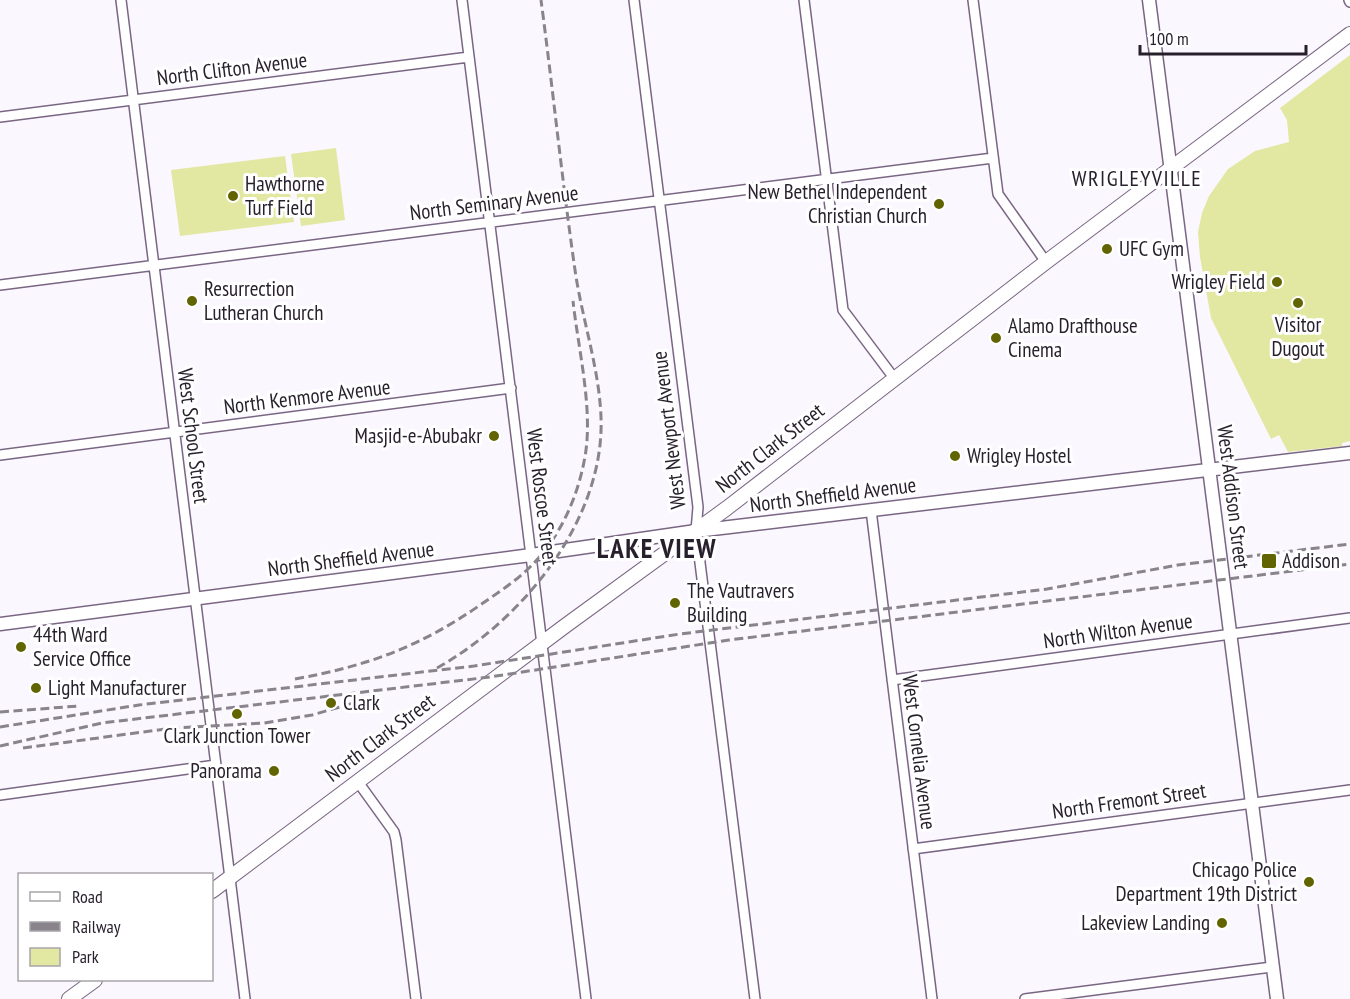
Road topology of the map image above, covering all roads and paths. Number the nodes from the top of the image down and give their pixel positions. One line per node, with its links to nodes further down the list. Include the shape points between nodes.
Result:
1 (121, 0): 9 (street, West School Street)
2 (462, 0): 8 (street, West Roscoe Street)
3 (634, 0): 14 (street, West Newport Avenue)
4 (804, 0): 13 (street)
5 (973, 0): 11 (street)
6 (1149, 0): 12 (street, West Addison Street)
7 (1350, 33): 12 (main road, North Clark Street)
8 (469, 57): 9 (street, North Clifton Avenue); 15 (street, West Roscoe Street)
9 (133, 100): 10 (street, North Clifton Avenue); 17 (street, West School Street)
10 (0, 117)
11 (993, 158): 13 (street, North Seminary Avenue); 16 (street, via 998,194)
12 (1170, 168): 16 (main road, North Clark Street); 24 (street, West Addison Street)
13 (826, 179): 14 (street, North Seminary Avenue); 19 (street, via 843,310)
14 (659, 201): 15 (street, North Seminary Avenue); 26 (street, West Newport Avenue, via 698,507)
15 (490, 222): 17 (street, North Seminary Avenue); 20 (street, West Roscoe Street)
16 (1046, 262): 19 (main road, North Clark Street)
17 (154, 265): 18 (street, North Seminary Avenue); 21 (street, West School Street)
18 (0, 285)
19 (894, 378): 26 (main road, North Clark Street)
20 (511, 388): 21 (street, North Kenmore Avenue); 27 (street, West Roscoe Street)
21 (175, 432): 23 (street, North Kenmore Avenue); 28 (street, West School Street)
22 (1350, 453): 24 (street, North Sheffield Avenue)
23 (0, 455)
24 (1210, 470): 25 (street, North Sheffield Avenue); 31 (street, West Addison Street)
25 (871, 510): 26 (street, North Sheffield Avenue); 33 (street, West Cornelia Avenue)
26 (696, 531): 27 (street, North Sheffield Avenue); 32 (main road, North Clark Street); 48 (street, West Newport Avenue)
27 (531, 555): 28 (street, North Sheffield Avenue); 32 (street, West Roscoe Street)
28 (195, 599): 30 (street, North Sheffield Avenue); 34 (street, West School Street)
29 (1350, 618): 31 (street, North Wilton Avenue)
30 (0, 624)
31 (1230, 634): 33 (street, North Wilton Avenue); 38 (street, West Addison Street)
32 (542, 643): 35 (main road, North Clark Street); 47 (street, West Roscoe Street)
33 (892, 680): 39 (street, West Cornelia Avenue)
34 (216, 765): 37 (street); 40 (street, West School Street)
35 (358, 782): 40 (main road, North Clark Street); 46 (street, via 394,832)
36 (1350, 790): 38 (street, North Fremont Street)
37 (0, 795)
38 (1252, 803): 39 (street, North Fremont Street); 42 (street, West Addison Street)
39 (913, 849): 49 (street, West Cornelia Avenue)
40 (230, 876): 41 (main road, North Clark Street); 45 (street, West School Street)
41 (213, 890)
42 (1272, 967): 50 (street); 51 (street, West Addison Street)
43 (94, 981): 44 (main road)
44 (69, 999)
45 (245, 999)
46 (416, 999)
47 (586, 999)
48 (755, 999)
49 (932, 999)
50 (1025, 999)
51 (1277, 999)

